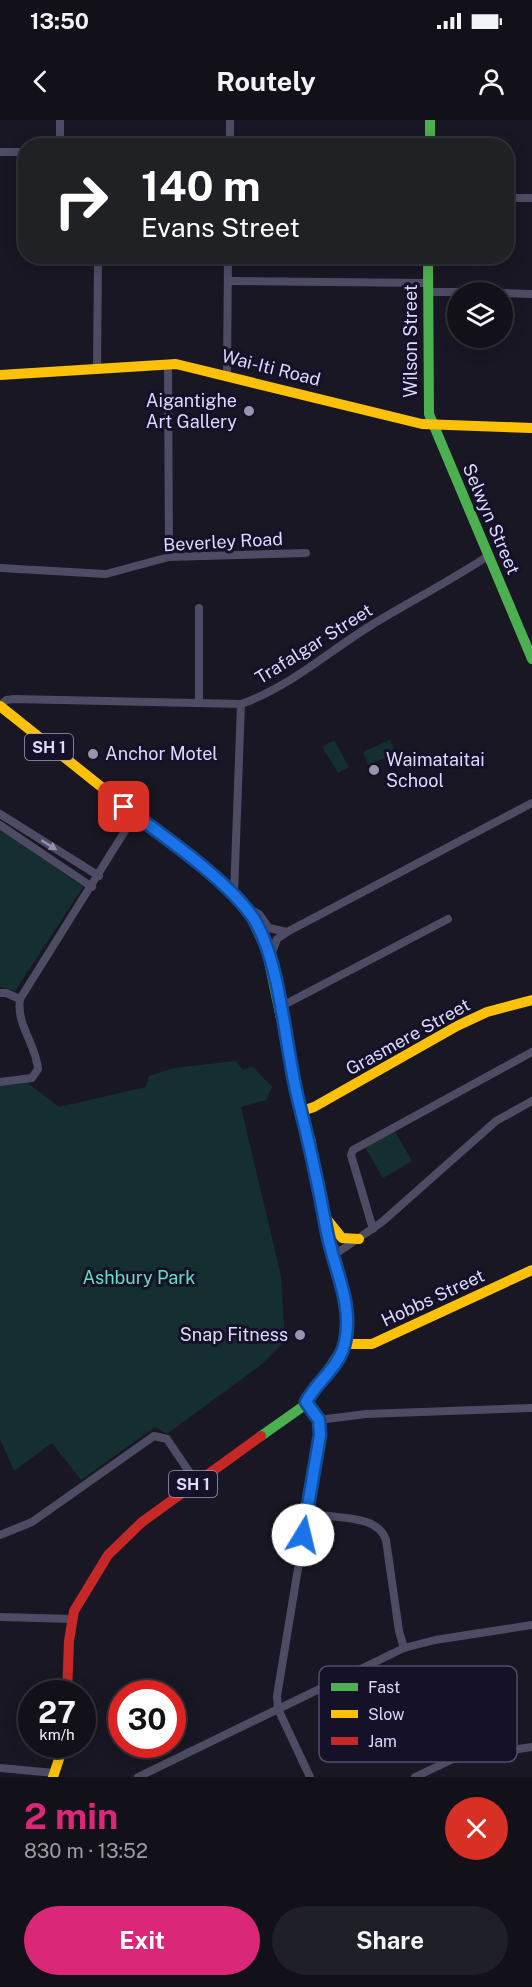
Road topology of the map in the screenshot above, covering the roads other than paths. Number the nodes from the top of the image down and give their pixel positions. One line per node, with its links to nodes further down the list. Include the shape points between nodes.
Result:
1 (60, 120): 4 (street)
2 (230, 120): 5 (street)
3 (430, 120): 6 (main road)
4 (60, 138)
5 (230, 138)
6 (430, 138)
7 (0, 152): 8 (street)
8 (18, 152)
9 (514, 198): 10 (street)
10 (532, 198)
11 (98, 264): 20 (street)
12 (228, 264): 14 (street)
13 (428, 264): 15 (main road, Wilson Street)
14 (228, 281): 15 (street); 21 (street)
15 (428, 288): 16 (street); 23 (main road, Wilson Street, via 428,405)
16 (447, 290)
17 (513, 293): 18 (street)
18 (532, 294)
19 (168, 364): 20 (main road, Wai-Iti Road); 21 (main road, Wai-Iti Road); 27 (street)
20 (97, 369): 22 (main road, Wai-Iti Road)
21 (227, 374): 23 (main road, Wai-Iti Road)
22 (0, 375)
23 (434, 425): 24 (main road, Wai-Iti Road); 26 (main road, Selwyn Street)
24 (532, 428)
25 (306, 553): 27 (street, Beverley Road)
26 (488, 556): 30 (main road, Selwyn Street); 32 (street, Trafalgar Street, via 300,673)
27 (169, 557): 28 (street, Beverley Road, via 106,574)
28 (0, 568)
29 (199, 608): 31 (street)
30 (532, 659)
31 (199, 702): 32 (street, Trafalgar Street); 33 (street, Trafalgar Street, via 14,699)
32 (241, 704): 40 (street)
33 (0, 706): 36 (main road, SH 1)
34 (532, 803): 43 (street)
35 (0, 814): 38 (street, one-way to 38)
36 (135, 815): 38 (street); 40 (main road, SH 1)
37 (0, 825): 39 (street)
38 (99, 876): 39 (street)
39 (92, 887): 46 (street)
40 (234, 895): 41 (main road, SH 1)
41 (243, 906): 43 (street, via 259,914 269,928); 44 (main road, SH 1, via 260,931)
42 (448, 919): 48 (street)
43 (286, 932): 44 (street, via 274,944)
44 (270, 963): 48 (main road, SH 1)
45 (0, 993): 46 (street)
46 (20, 999): 50 (street, via 21,1023 38,1059 38,1069 32,1078)
47 (532, 1000): 52 (main road, Grasmere Street, via 487,1012 457,1026)
48 (280, 1007): 52 (main road, SH 1)
49 (532, 1052): 54 (street, via 352,1150)
50 (0, 1082)
51 (532, 1101): 54 (street, via 496,1121)
52 (302, 1111): 53 (main road, SH 1)
53 (325, 1216): 55 (main road, via 342,1238); 56 (main road, SH 1)
54 (373, 1229): 55 (street)
55 (359, 1239): 56 (street)
56 (334, 1255): 58 (main road, SH 1, via 346,1312)
57 (532, 1270): 58 (main road, Hobbs Street, via 372,1344)
58 (345, 1344): 59 (main road, SH 1, via 332,1370)
59 (306, 1402): 61 (street); 62 (main road, SH 1, via 284,1422)
60 (532, 1408): 61 (street, via 366,1414)
61 (319, 1420): 63 (street, via 320,1435)
62 (196, 1482): 64 (street, via 167,1439 154,1436 32,1522); 66 (main road, SH 1, via 119,1542 84,1592)
63 (306, 1512): 68 (street, via 380,1528 386,1540); 72 (street)
64 (0, 1535)
65 (0, 1617): 66 (street)
66 (72, 1619): 70 (main road, SH 1)
67 (532, 1625): 68 (street)
68 (404, 1648): 69 (street)
69 (367, 1666)
70 (69, 1680)
71 (319, 1689): 72 (street)
72 (278, 1709): 79 (street); 80 (street)
73 (532, 1747): 74 (street)
74 (517, 1749)
75 (59, 1758): 78 (main road)
76 (449, 1762): 81 (street)
77 (0, 1768): 78 (street)
78 (54, 1775)
79 (138, 1777)
80 (310, 1777)
81 (415, 1777)

